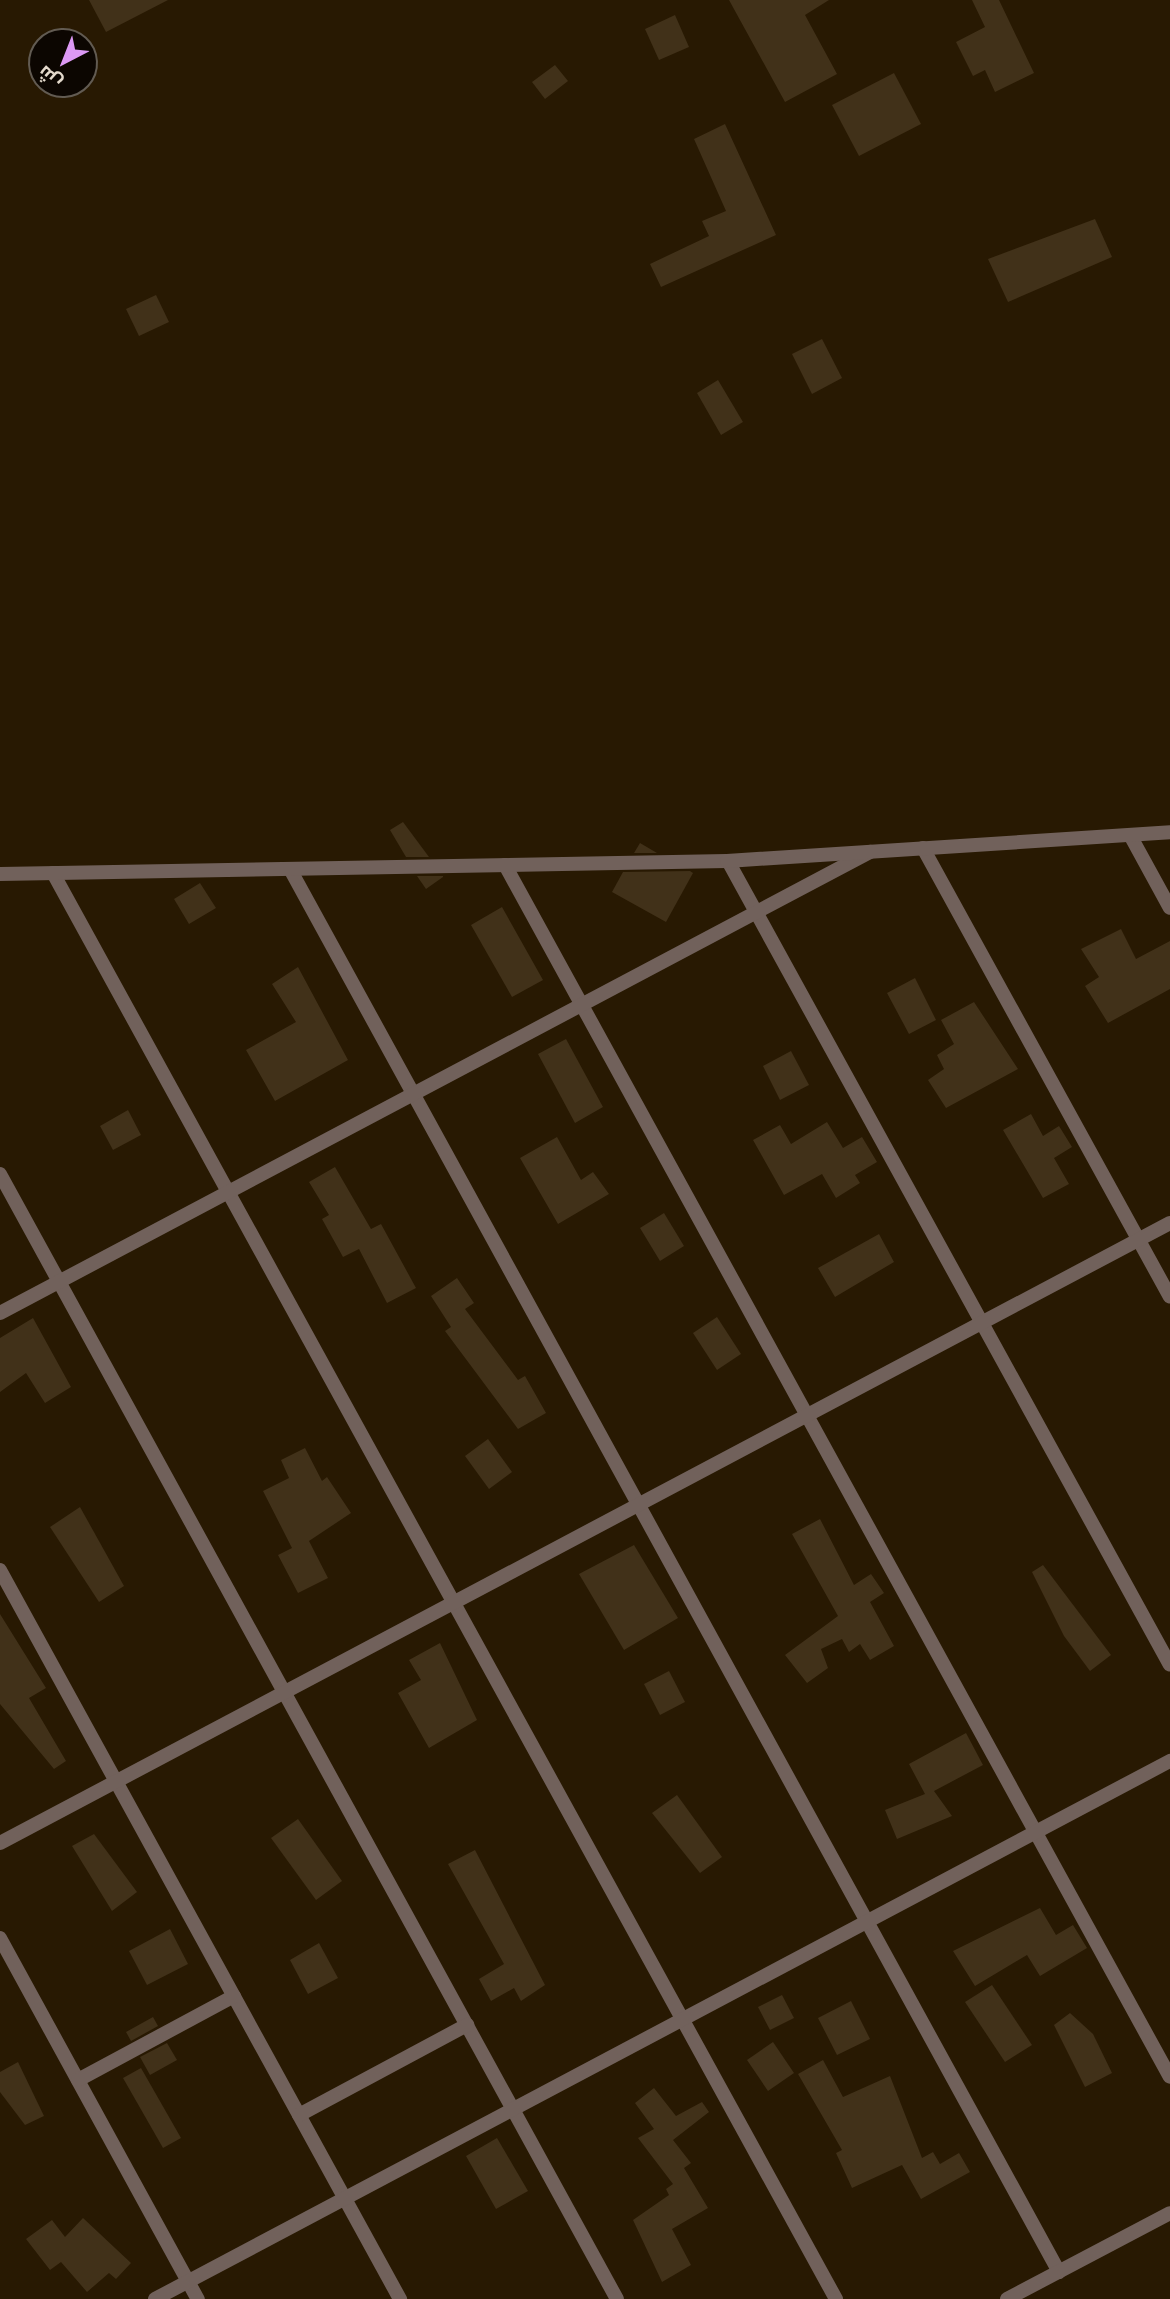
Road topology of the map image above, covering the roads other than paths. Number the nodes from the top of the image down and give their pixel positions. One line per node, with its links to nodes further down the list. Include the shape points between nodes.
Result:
1 (1170, 832): 2 (street)
2 (1130, 835): 3 (street); 10 (street)
3 (923, 848): 4 (street); 17 (street)
4 (870, 852): 5 (street); 11 (street)
5 (728, 861): 6 (street); 11 (street)
6 (505, 865): 7 (street); 12 (street)
7 (290, 869): 8 (street); 13 (street)
8 (53, 873): 9 (street); 15 (street)
9 (0, 874)
10 (1170, 908)
11 (756, 912): 12 (street); 21 (street)
12 (582, 1005): 13 (street); 22 (street)
13 (414, 1094): 15 (street); 23 (street)
14 (0, 1174): 18 (street)
15 (229, 1192): 18 (street); 25 (street)
16 (1170, 1223): 17 (street)
17 (1138, 1239): 19 (street); 21 (street)
18 (59, 1282): 20 (street); 27 (street)
19 (1170, 1297)
20 (0, 1313)
21 (982, 1323): 22 (street); 26 (street)
22 (807, 1415): 23 (street); 30 (street)
23 (639, 1504): 25 (street); 32 (street)
24 (0, 1570): 29 (street)
25 (454, 1602): 27 (street); 35 (street)
26 (1170, 1665)
27 (285, 1692): 29 (street); 36 (street)
28 (1170, 1761): 30 (street)
29 (116, 1781): 31 (street); 34 (street)
30 (1036, 1832): 32 (street); 37 (street)
31 (0, 1843)
32 (868, 1921): 35 (street); 43 (street)
33 (0, 1938): 38 (street)
34 (234, 1996): 38 (street); 40 (street)
35 (683, 2019): 39 (street); 49 (street)
36 (467, 2025): 39 (street); 40 (street)
37 (1170, 2077)
38 (78, 2080): 44 (street)
39 (514, 2109): 41 (street); 48 (street)
40 (299, 2115): 41 (street)
41 (345, 2198): 44 (street); 47 (street)
42 (1170, 2213): 43 (street)
43 (1059, 2272): 50 (street)
44 (188, 2281): 45 (street); 46 (street)
45 (155, 2299)
46 (198, 2299)
47 (400, 2299)
48 (617, 2299)
49 (836, 2299)
50 (1007, 2299)

